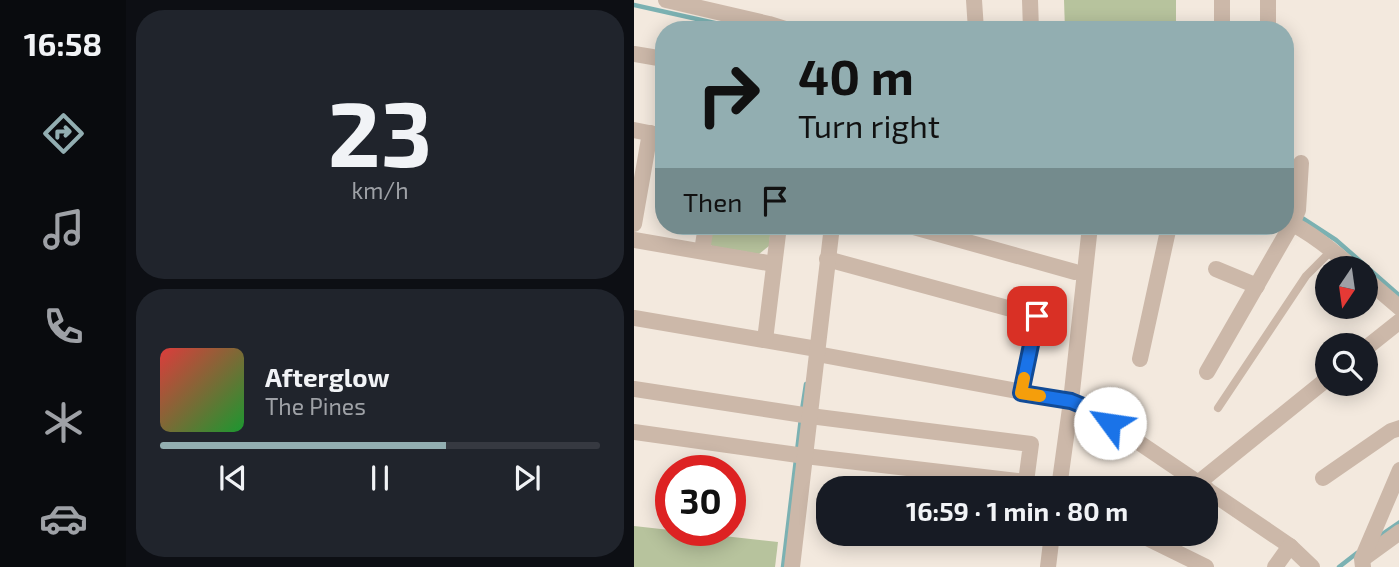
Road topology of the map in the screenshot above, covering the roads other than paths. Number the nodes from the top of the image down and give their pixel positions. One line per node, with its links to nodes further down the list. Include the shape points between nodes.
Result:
1 (666, 0): 6 (street)
2 (974, 0): 7 (street)
3 (1030, 0): 8 (street)
4 (1222, 0): 9 (street)
5 (1268, 0): 10 (street)
6 (756, 21)
7 (975, 21)
8 (1031, 21)
9 (1222, 21)
10 (1268, 21)
11 (634, 54): 12 (street)
12 (655, 58)
13 (649, 133): 17 (street)
14 (1301, 163): 15 (street)
15 (1294, 207)
16 (1294, 221): 26 (street)
17 (634, 224)
18 (705, 235): 27 (street)
19 (778, 235): 30 (street)
20 (831, 235): 29 (street)
21 (942, 235): 32 (street)
22 (1089, 235): 46 (street)
23 (1167, 235): 41 (street)
24 (1284, 235): 33 (street)
25 (634, 240): 27 (street)
26 (1332, 250): 28 (street); 47 (lane, via 1306,276)
27 (702, 251): 30 (street)
28 (1339, 256)
29 (827, 259): 40 (street); 45 (street, via 1037,316)
30 (774, 264): 39 (street)
31 (1216, 269): 33 (street)
32 (1075, 272)
33 (1257, 286): 42 (street)
34 (1378, 290): 35 (street)
35 (1399, 308)
36 (634, 318): 39 (street)
37 (1399, 321): 38 (street)
38 (1378, 338)
39 (765, 340): 40 (street)
40 (814, 350): 45 (street); 48 (street)
41 (1140, 359)
42 (1207, 372)
43 (634, 389): 48 (street)
44 (1315, 389): 55 (street)
45 (1021, 393): 46 (street)
46 (1071, 401): 53 (street); 54 (street)
47 (1218, 408)
48 (804, 415): 51 (street); 51 (street, via 1031,444 1026,482)
49 (1399, 428): 56 (street)
50 (634, 432): 51 (street)
51 (799, 455): 63 (street)
52 (1399, 470): 62 (street)
53 (1061, 476)
54 (1187, 476)
55 (1216, 476)
56 (1323, 478)
57 (1218, 497): 61 (street)
58 (1399, 532): 62 (street)
59 (1051, 546): 64 (street)
60 (1163, 546): 65 (street)
61 (1290, 546): 66 (street); 67 (street)
62 (1362, 563)
63 (792, 567)
64 (1048, 567)
65 (1206, 567)
66 (1275, 567)
67 (1312, 567)

